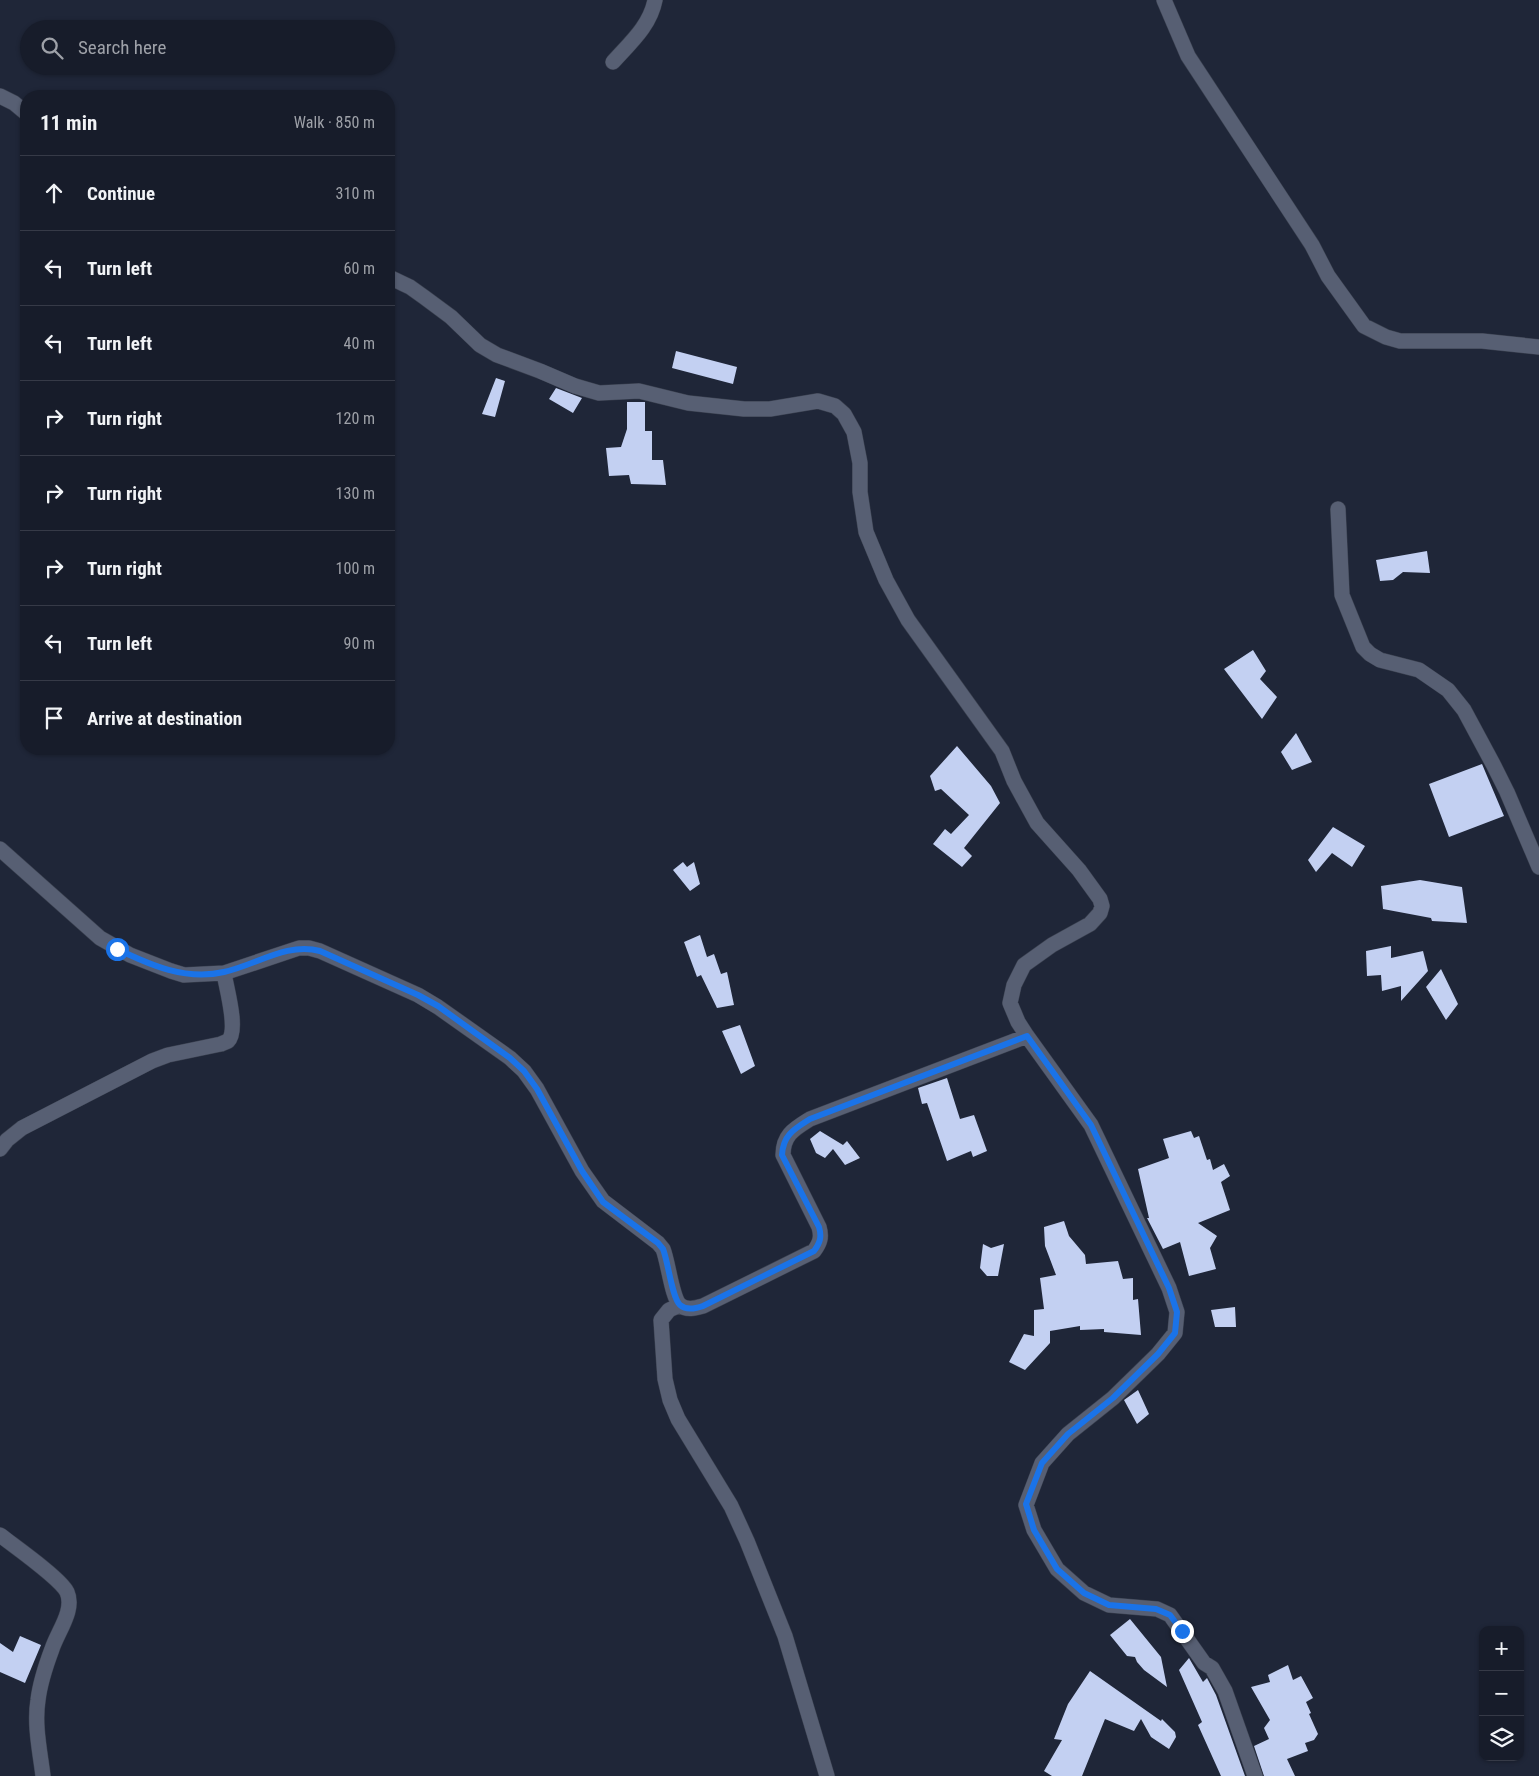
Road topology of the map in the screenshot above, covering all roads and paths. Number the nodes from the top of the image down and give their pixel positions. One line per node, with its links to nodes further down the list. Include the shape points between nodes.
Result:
1 (655, 0): 3 (street, via 640,32)
2 (1164, 0): 7 (street, via 1188,56 1312,245 1328,276 1364,326 1400,341 1482,341)
3 (613, 62)
4 (0, 96): 5 (street)
5 (20, 108)
6 (395, 280): 12 (street, via 451,317 480,345 575,386 599,393 639,391 688,403 744,408 770,409 818,401 835,406 844,414 854,432 860,463 860,492 866,532 886,580 908,620 1002,751 1037,823 1080,870 1100,899 1100,914 1090,924 1024,965 1010,1003)
7 (1539, 347)
8 (1338, 509): 10 (street, via 1342,594 1363,646 1380,660 1420,670 1454,697 1507,792)
9 (0, 849): 11 (street, via 100,938 117,949 184,975)
10 (1539, 867)
11 (224, 972): 13 (street, via 232,1019 228,1040 152,1061 22,1128); 14 (street, via 299,948 320,951 438,1006 510,1058 537,1089 603,1202 663,1249 675,1298)
12 (1027, 1036): 14 (street, via 810,1119 788,1134 782,1155 819,1227 820,1244 814,1251 703,1306 686,1308); 18 (street, via 1091,1125 1169,1288 1177,1312 1175,1333 1158,1354 1113,1398 1068,1434 1042,1463 1026,1504 1034,1530 1057,1569 1084,1593 1109,1605 1156,1609 1170,1615 1204,1663 1212,1668 1225,1691)
13 (0, 1149)
14 (680, 1305): 17 (street, via 669,1310 661,1320 670,1400 747,1542 785,1636)
15 (0, 1535): 16 (street, via 58,1581 70,1601 52,1648 38,1699 37,1729)
16 (43, 1776)
17 (827, 1776)
18 (1255, 1776)

